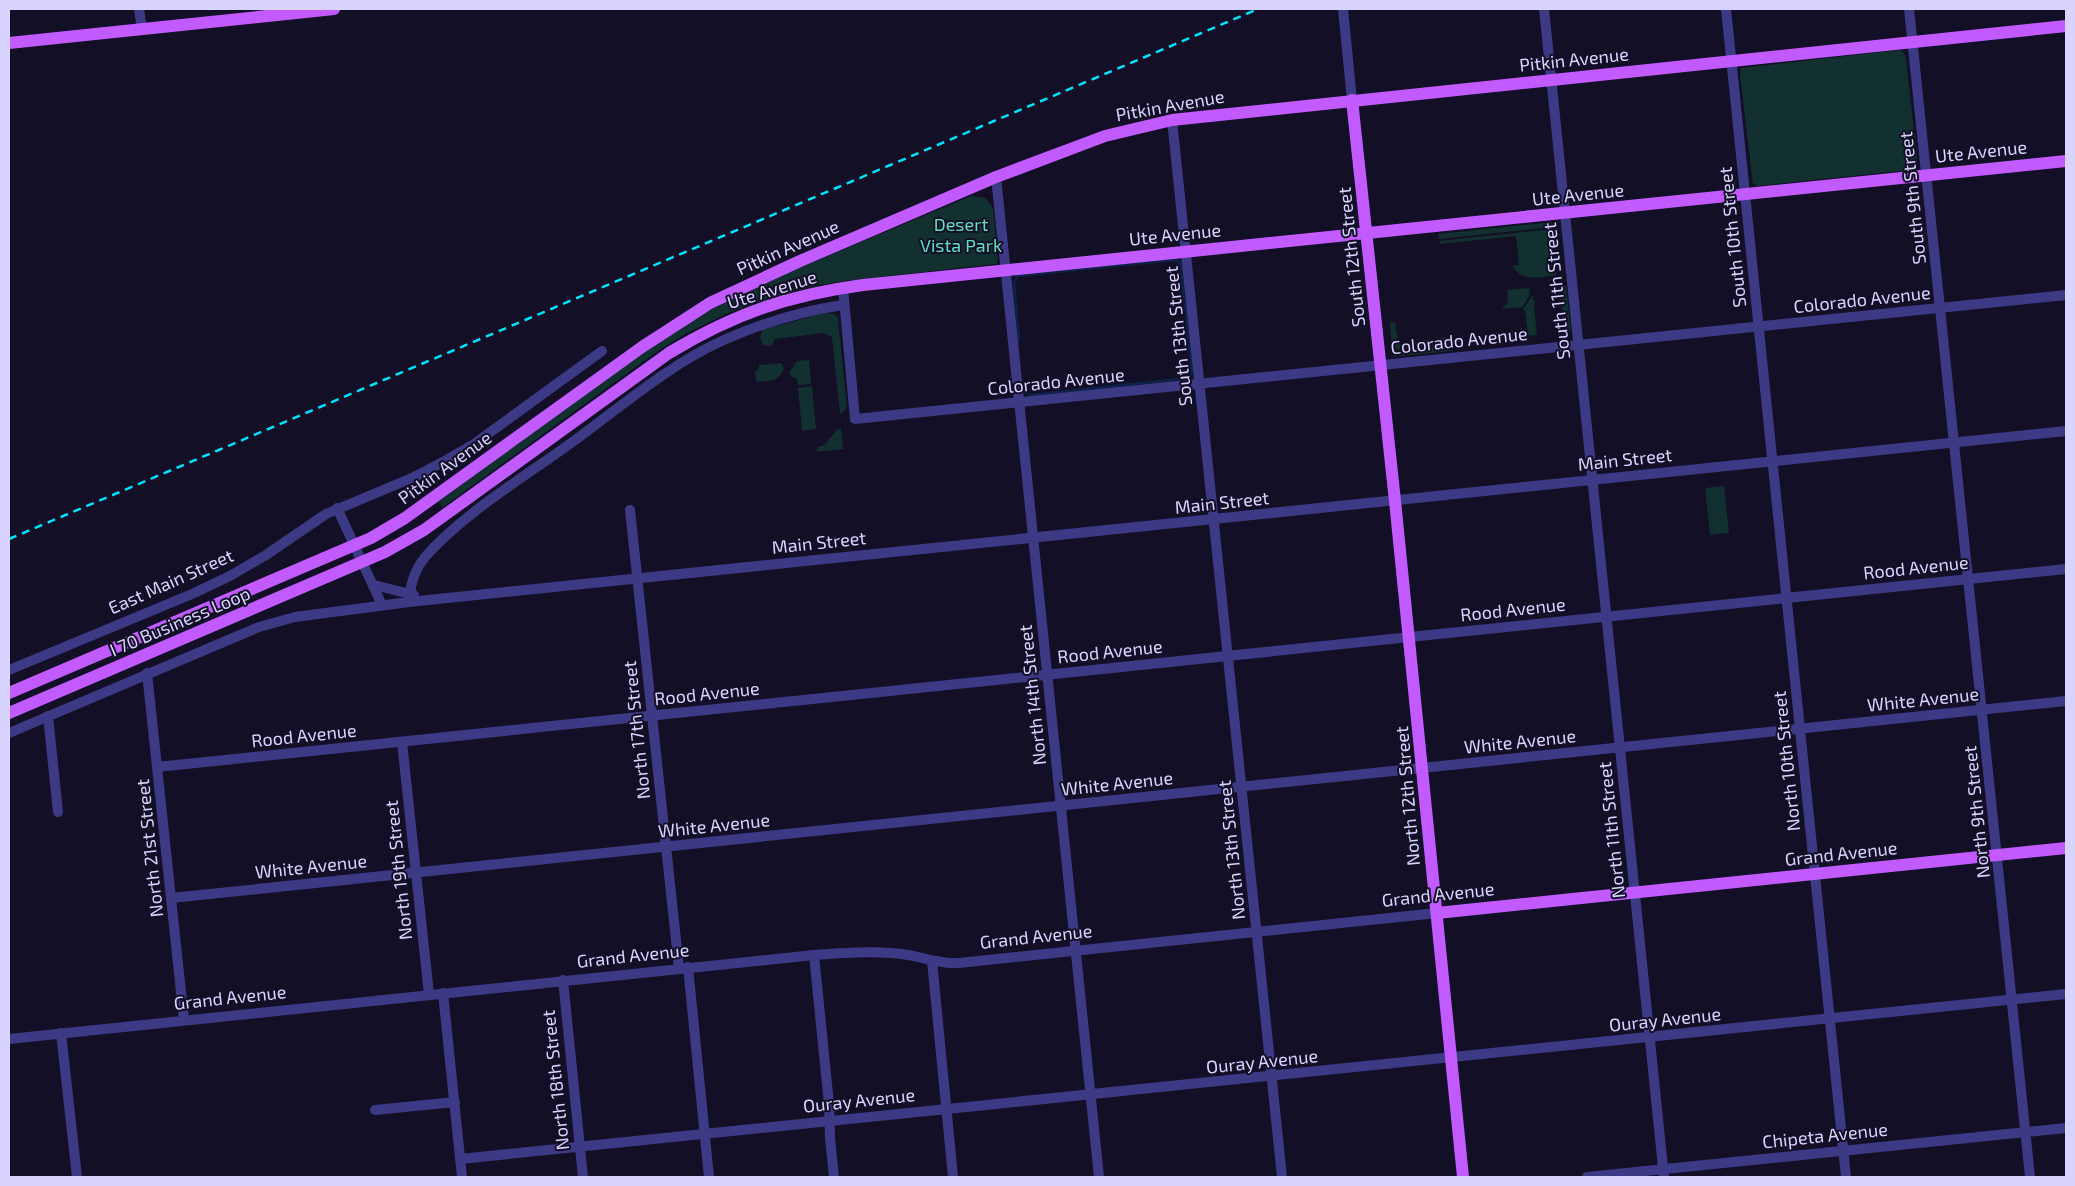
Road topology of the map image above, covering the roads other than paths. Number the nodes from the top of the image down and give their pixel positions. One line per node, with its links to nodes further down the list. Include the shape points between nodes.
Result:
1 (140, 9): 8 (street)
2 (326, 9): 8 (main road)
3 (1343, 9): 13 (street, South 12th Street)
4 (1544, 9): 12 (street, South 11th Street)
5 (1726, 9): 11 (street, South 10th Street)
6 (1910, 9): 9 (street, South 9th Street)
7 (2066, 26): 9 (main road, Pitkin Avenue)
8 (142, 29): 10 (main road)
9 (1913, 42): 11 (main road, Pitkin Avenue); 16 (street, South 9th Street)
10 (9, 43)
11 (1732, 61): 12 (main road, Pitkin Avenue); 18 (street, South 10th Street)
12 (1552, 80): 13 (main road, Pitkin Avenue); 19 (street, South 11th Street)
13 (1352, 100): 14 (main road, Pitkin Avenue); 20 (main road, South 12th Street)
14 (1172, 120): 17 (main road, Pitkin Avenue, via 1106,136); 21 (street, South 13th Street)
15 (2066, 161): 16 (main road, Ute Avenue)
16 (1927, 175): 18 (main road, Ute Avenue); 26 (street, South 9th Street)
17 (996, 177): 22 (street, North 14th Street); 42 (main road, Pitkin Avenue, via 710,303 642,347 405,518)
18 (1745, 194): 19 (main road, Ute Avenue); 27 (street, South 10th Street)
19 (1566, 214): 20 (main road, Ute Avenue); 28 (street, South 11th Street)
20 (1367, 233): 21 (main road, Ute Avenue); 30 (main road, South 12th Street)
21 (1187, 252): 22 (main road, Ute Avenue); 31 (street, South 13th Street)
22 (1006, 271): 23 (main road, Ute Avenue); 32 (street, North 14th Street)
23 (842, 288): 25 (street); 43 (main road, Ute Avenue, via 769,305 695,337 424,530)
24 (2066, 295): 26 (street, Colorado Avenue)
25 (843, 305): 32 (street, Colorado Avenue, via 855,419); 49 (street, via 782,318 730,337 664,376 458,526 424,559 414,574)
26 (1940, 308): 27 (street, Colorado Avenue); 34 (street, South 9th Street)
27 (1759, 326): 28 (street, Colorado Avenue); 35 (street, South 10th Street)
28 (1579, 346): 30 (street, Colorado Avenue); 36 (street, South 11th Street)
29 (602, 351): 38 (street, East Main Street, via 474,444 414,476)
30 (1381, 366): 31 (street, Colorado Avenue); 37 (main road, South 12th Street)
31 (1201, 384): 32 (street, Colorado Avenue); 40 (street, South 13th Street)
32 (1019, 402): 41 (street, North 14th Street)
33 (2066, 431): 34 (street, Main Street)
34 (1954, 443): 35 (street, Main Street); 46 (street, North 9th Street)
35 (1772, 462): 36 (street, Main Street); 50 (street, North 10th Street)
36 (1592, 480): 37 (street, Main Street); 52 (street, North 11th Street)
37 (1395, 501): 40 (street, Main Street); 53 (main road, North 12th Street)
38 (337, 508): 42 (street); 55 (street, East Main Street, via 230,576)
39 (630, 510): 45 (street, North 17th Street)
40 (1214, 520): 41 (street, Main Street); 54 (street, North 13th Street)
41 (1033, 538): 45 (street, Main Street); 57 (street, North 14th Street)
42 (356, 546): 43 (street); 58 (main road, I 70 Business Loop)
43 (364, 563): 47 (street); 61 (main road, I 70 Business Loop)
44 (2066, 569): 46 (street, Rood Avenue)
45 (637, 579): 48 (street, Main Street); 63 (street, North 17th Street)
46 (1969, 579): 50 (street, Rood Avenue); 60 (street, North 9th Street)
47 (374, 586): 49 (street); 51 (street)
48 (489, 594): 49 (street); 51 (street, Main Street)
49 (410, 595)
50 (1786, 598): 52 (street, Rood Avenue); 64 (street, North 10th Street)
51 (382, 605): 56 (street, via 276,622)
52 (1606, 617): 53 (street, Rood Avenue); 67 (street, North 11th Street)
53 (1409, 638): 54 (street, Rood Avenue); 69 (main road, North 12th Street)
54 (1229, 656): 57 (street, Rood Avenue); 70 (street, North 13th Street)
55 (9, 670)
56 (147, 673): 62 (street); 68 (street, North 21st Street)
57 (1048, 674): 63 (street, Rood Avenue); 71 (street, North 14th Street)
58 (9, 693)
59 (2066, 701): 60 (street, White Avenue)
60 (1983, 710): 64 (street, White Avenue); 75 (street, North 9th Street)
61 (9, 714)
62 (48, 716): 65 (street); 72 (street)
63 (652, 716): 66 (street, Rood Avenue); 73 (street, North 17th Street)
64 (1800, 729): 67 (street, White Avenue); 77 (street, North 10th Street)
65 (9, 733)
66 (402, 742): 68 (street, Rood Avenue); 76 (street, North 19th Street)
67 (1620, 748): 69 (street, White Avenue); 78 (street, North 11th Street)
68 (157, 768): 79 (street, North 21st Street)
69 (1423, 768): 70 (street, White Avenue); 80 (main road, North 12th Street)
70 (1242, 787): 71 (street, White Avenue); 81 (street, North 13th Street)
71 (1061, 806): 73 (street, White Avenue); 82 (street, North 14th Street)
72 (58, 812)
73 (666, 847): 76 (street, White Avenue); 85 (street, North 17th Street)
74 (2066, 848): 75 (main road, Grand Avenue)
75 (1998, 855): 77 (main road, Grand Avenue); 90 (street, North 9th Street)
76 (416, 873): 79 (street, White Avenue); 88 (street, North 19th Street)
77 (1815, 874): 78 (main road, Grand Avenue); 91 (street, North 10th Street)
78 (1635, 894): 80 (main road, Grand Avenue); 94 (street, North 11th Street)
79 (171, 898): 92 (street, North 21st Street)
80 (1437, 913): 81 (street, Grand Avenue); 96 (main road, North 12th Street)
81 (1256, 932): 82 (street, Grand Avenue); 97 (street, North 13th Street)
82 (1076, 950): 84 (street, Grand Avenue, via 959,963); 98 (street, North 14th Street)
83 (814, 955): 84 (street, Grand Avenue, via 889,954); 85 (street, Grand Avenue); 102 (street)
84 (932, 961): 100 (street)
85 (683, 968): 86 (street, Grand Avenue); 105 (street, North 17th Street)
86 (563, 980): 87 (street, Grand Avenue); 106 (street, North 18th Street)
87 (443, 993): 88 (street, Grand Avenue); 99 (street)
88 (429, 994): 92 (street, Grand Avenue)
89 (2066, 994): 90 (street, Ouray Avenue)
90 (2012, 1000): 91 (street, Ouray Avenue); 104 (street, North 9th Street)
91 (1830, 1019): 94 (street, Ouray Avenue); 107 (street, North 10th Street)
92 (184, 1020): 93 (street, Grand Avenue)
93 (61, 1033): 95 (street, Grand Avenue); 110 (street)
94 (1650, 1038): 96 (street, Ouray Avenue); 109 (street, North 11th Street)
95 (9, 1039)
96 (1451, 1058): 97 (street, Ouray Avenue); 118 (main road, North 12th Street)
97 (1272, 1077): 98 (street, Ouray Avenue); 117 (street, North 13th Street)
98 (1090, 1096): 100 (street, Ouray Avenue); 116 (street, North 14th Street)
99 (455, 1102): 101 (street); 108 (street)
100 (946, 1108): 102 (street, Ouray Avenue); 115 (street)
101 (375, 1110)
102 (830, 1120): 105 (street, Ouray Avenue); 114 (street)
103 (2066, 1128): 104 (street, Chipeta Avenue)
104 (2026, 1132): 107 (street, Chipeta Avenue); 121 (street, North 9th Street)
105 (704, 1133): 106 (street, Ouray Avenue); 113 (street, North 17th Street)
106 (580, 1146): 108 (street, Ouray Avenue); 112 (street, North 18th Street)
107 (1843, 1151): 109 (street, Chipeta Avenue); 120 (street, North 10th Street)
108 (460, 1159): 111 (street)
109 (1664, 1173): 119 (street, Chipeta Avenue)
110 (77, 1177)
111 (462, 1177)
112 (583, 1177)
113 (708, 1177)
114 (834, 1177)
115 (953, 1177)
116 (1099, 1177)
117 (1282, 1177)
118 (1464, 1177)
119 (1587, 1177)
120 (1846, 1177)
121 (2030, 1177)

